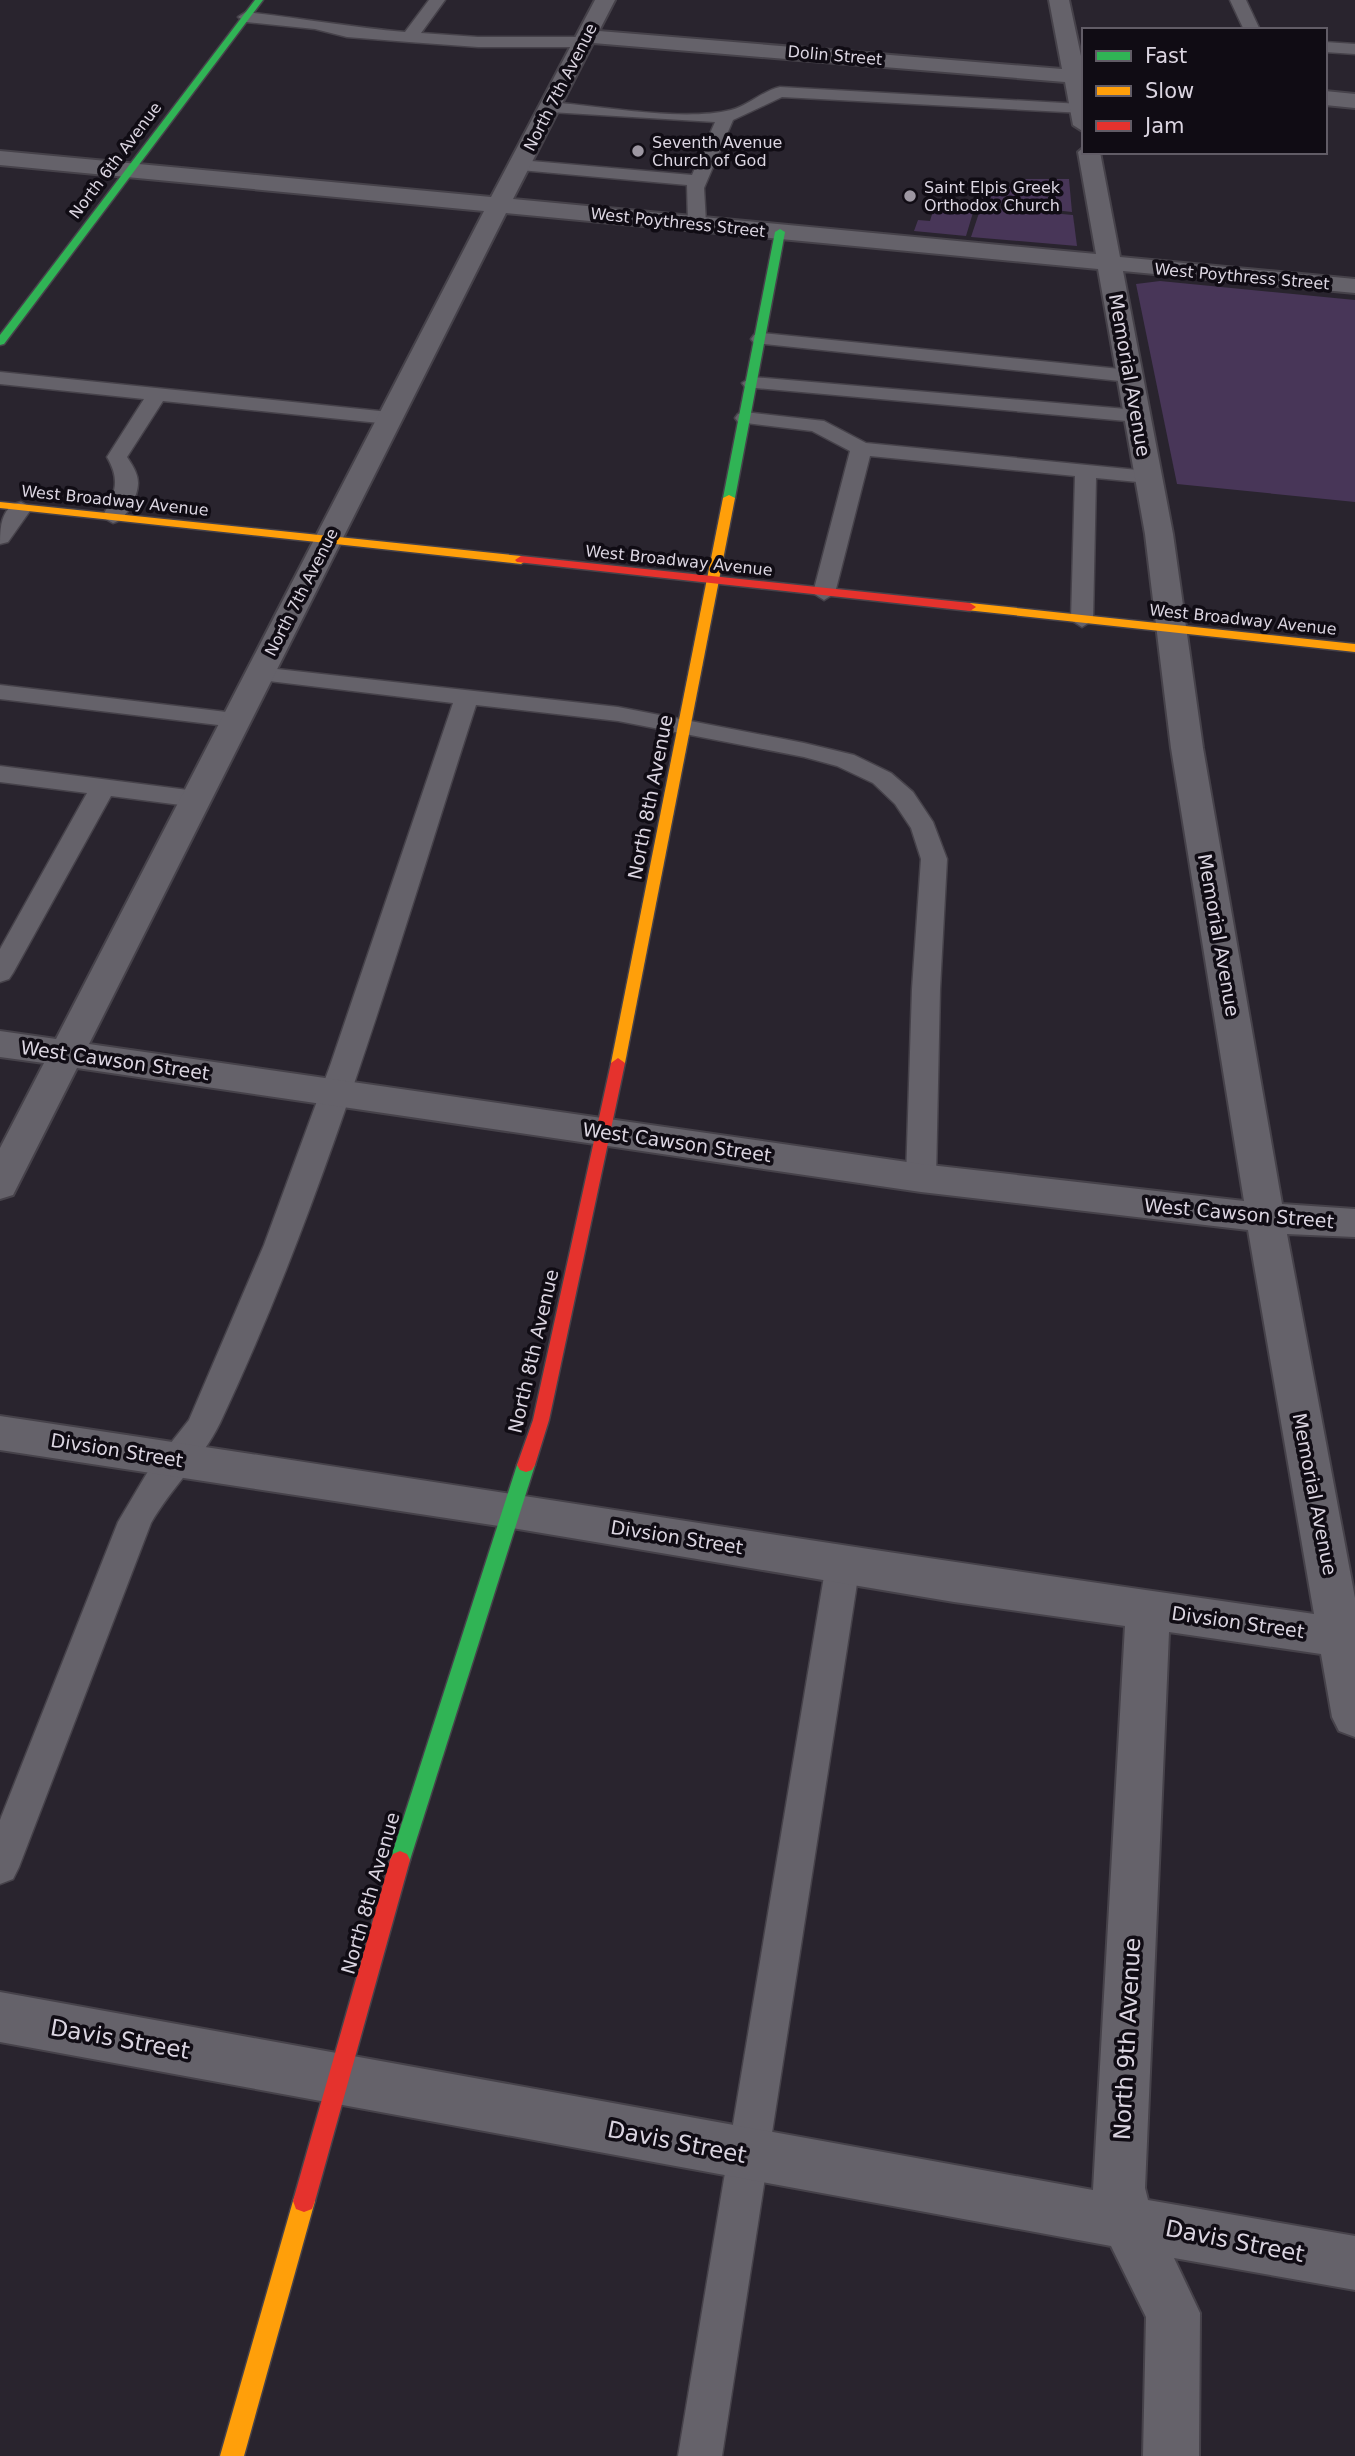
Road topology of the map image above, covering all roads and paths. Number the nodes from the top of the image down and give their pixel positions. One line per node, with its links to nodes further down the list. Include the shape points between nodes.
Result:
1 (259, 0): 6 (street, North 6th Avenue)
2 (437, 0): 8 (lane)
3 (605, 0): 9 (street, North 7th Avenue)
4 (1059, 0): 12 (street)
5 (1238, 0): 7 (lane)
6 (246, 17): 8 (lane); 21 (street, North 6th Avenue)
7 (1251, 28)
8 (409, 37): 9 (lane, via 517,44)
9 (585, 39): 12 (street, Dolin Street); 15 (street, North 7th Avenue)
10 (1327, 47): 11 (lane)
11 (1355, 49)
12 (1079, 76): 17 (street)
13 (1327, 98): 14 (street)
14 (1355, 101)
15 (550, 107): 16 (lane); 20 (street, North 7th Avenue)
16 (726, 116): 17 (lane, via 780,92); 22 (lane)
17 (1082, 117)
18 (1089, 154): 26 (street, Memorial Avenue)
19 (0, 158): 21 (street, West Poythress Street)
20 (520, 165): 22 (lane); 23 (street, North 7th Avenue)
21 (129, 170): 23 (street, West Poythress Street); 28 (street, North 6th Avenue)
22 (698, 181): 24 (lane)
23 (499, 204): 24 (street, West Poythress Street); 36 (street, North 7th Avenue)
24 (697, 223): 25 (street, West Poythress Street)
25 (780, 232): 26 (street, West Poythress Street); 29 (street, North 8th Avenue)
26 (1110, 264): 27 (street, West Poythress Street); 31 (street, Memorial Avenue)
27 (1355, 286)
28 (6, 325): 30 (street, North 6th Avenue)
29 (761, 339): 31 (lane); 33 (street, North 8th Avenue)
30 (0, 342)
31 (1130, 376): 35 (street, Memorial Avenue)
32 (0, 378): 34 (lane)
33 (752, 383): 35 (lane); 37 (street, North 8th Avenue)
34 (157, 394): 36 (lane); 42 (lane, via 117,457 127,472 129,486)
35 (1138, 416): 40 (street, Memorial Avenue)
36 (389, 418): 44 (street, North 7th Avenue)
37 (746, 418): 38 (lane, via 817,425); 45 (street, North 8th Avenue)
38 (861, 449): 39 (lane); 46 (lane)
39 (1086, 471): 40 (lane); 47 (lane)
40 (1148, 477): 48 (street, Memorial Avenue)
41 (11, 507): 42 (street, West Broadway Avenue); 43 (lane)
42 (113, 517): 44 (street, West Broadway Avenue)
43 (0, 537)
44 (328, 540): 45 (street, West Broadway Avenue); 50 (street, North 7th Avenue)
45 (713, 582): 46 (street, West Broadway Avenue); 54 (street, North 8th Avenue)
46 (824, 593): 47 (street, West Broadway Avenue)
47 (1082, 620): 48 (street, West Broadway Avenue)
48 (1171, 629): 49 (street, West Broadway Avenue); 65 (street, Memorial Avenue, via 1187,748)
49 (1355, 648)
50 (259, 674): 52 (lane); 53 (street, North 7th Avenue)
51 (0, 692): 53 (lane)
52 (467, 696): 54 (lane); 61 (lane)
53 (236, 720): 57 (street, North 7th Avenue)
54 (685, 727): 62 (street, North 8th Avenue); 63 (lane, via 845,760 882,778 904,798 924,828 934,859)
55 (0, 774): 56 (lane)
56 (103, 787): 57 (lane); 58 (lane)
57 (196, 799): 60 (street, North 7th Avenue)
58 (0, 973)
59 (0, 1044): 60 (street, West Cawson Street)
60 (68, 1052): 61 (street, West Cawson Street); 64 (street, North 7th Avenue)
61 (335, 1092): 62 (street, West Cawson Street); 68 (lane, via 203,1426)
62 (604, 1130): 63 (street, West Cawson Street); 69 (street, North 8th Avenue, via 541,1420)
63 (921, 1178): 65 (street, West Cawson Street)
64 (0, 1185)
65 (1268, 1218): 66 (street, West Cawson Street); 72 (street, Memorial Avenue, via 1289,1359)
66 (1355, 1223)
67 (0, 1433): 68 (street, Divsion Street)
68 (176, 1460): 69 (street, Divsion Street); 74 (lane, via 135,1522)
69 (512, 1510): 70 (street, Divsion Street); 76 (street, North 8th Avenue, via 408,1830)
70 (843, 1564): 71 (street, Divsion Street); 77 (lane, via 805,1780)
71 (1147, 1610): 72 (street, Divsion Street); 78 (street, North 9th Avenue, via 1119,2188)
72 (1349, 1638): 73 (street, Memorial Avenue)
73 (1355, 1717)
74 (0, 1867)
75 (0, 2017): 76 (street, Davis Street)
76 (340, 2080): 77 (street, Davis Street); 80 (street, North 8th Avenue)
77 (750, 2156): 78 (street, Davis Street); 81 (lane)
78 (1126, 2220): 79 (street, Davis Street); 82 (street, North 9th Avenue, via 1173,2313)
79 (1355, 2263)
80 (232, 2456)
81 (700, 2456)
82 (1171, 2456)

